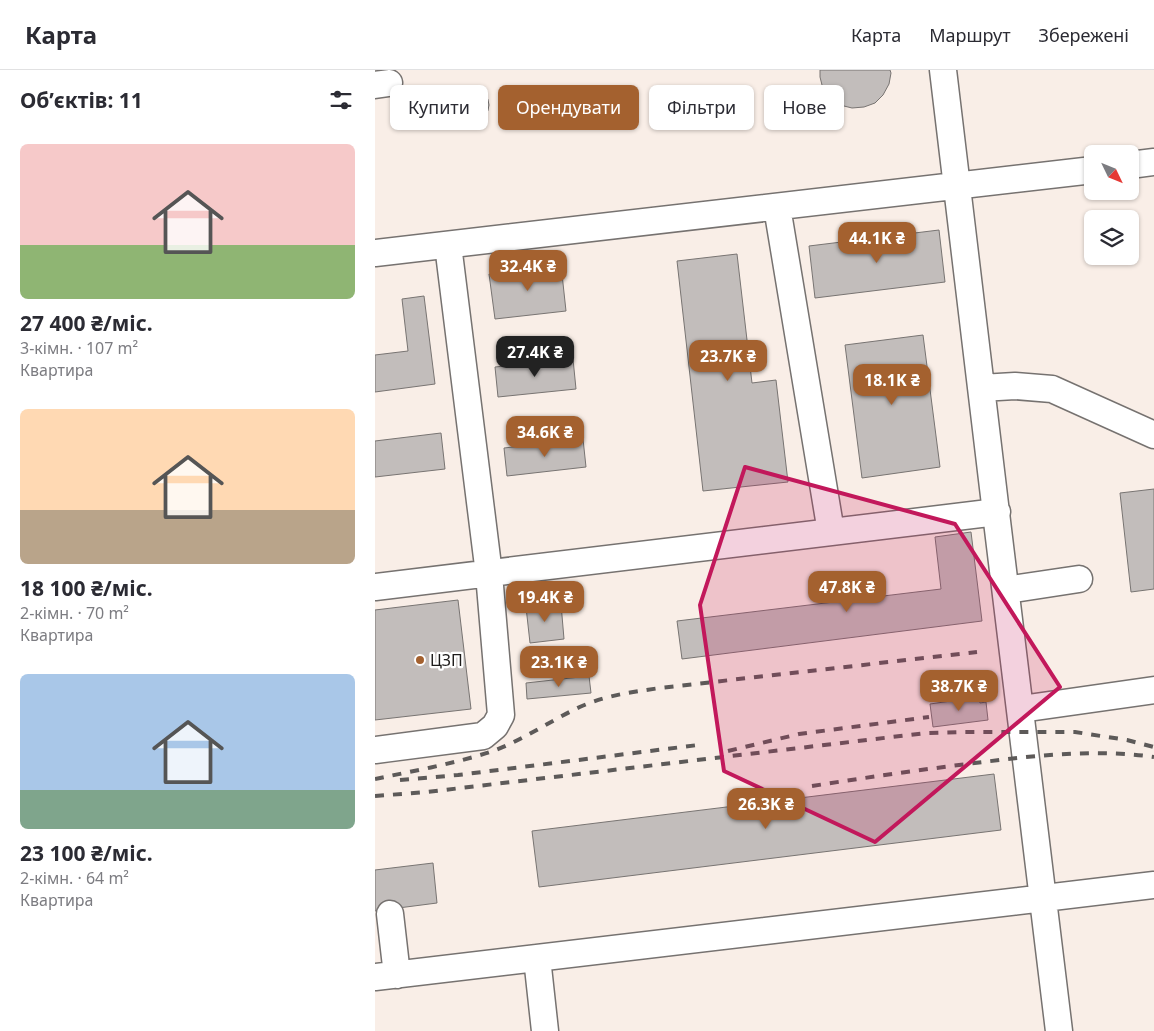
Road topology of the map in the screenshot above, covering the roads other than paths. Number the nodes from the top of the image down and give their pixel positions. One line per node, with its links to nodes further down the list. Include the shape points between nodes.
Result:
1 (943, 70): 5 (lane)
2 (1154, 162): 3 (lane)
3 (1139, 164)
4 (1084, 171): 5 (lane)
5 (957, 186): 6 (lane); 9 (lane)
6 (777, 207): 7 (lane); 12 (lane)
7 (447, 245): 8 (lane); 13 (lane)
8 (375, 253)
9 (981, 388): 10 (lane, via 1052,389); 11 (lane)
10 (1154, 434)
11 (997, 512): 12 (lane); 16 (lane)
12 (831, 532): 13 (lane)
13 (489, 574): 15 (lane); 19 (lane, via 501,715 495,726 483,736)
14 (1079, 579): 16 (lane)
15 (375, 587)
16 (1006, 590): 18 (lane)
17 (1154, 690): 18 (lane)
18 (1021, 709): 21 (lane)
19 (375, 750)
20 (1154, 885): 21 (lane)
21 (1044, 898): 23 (lane); 26 (lane)
22 (390, 914): 24 (lane)
23 (537, 958): 24 (lane); 25 (lane)
24 (386, 976)
25 (545, 1031)
26 (1059, 1031)

